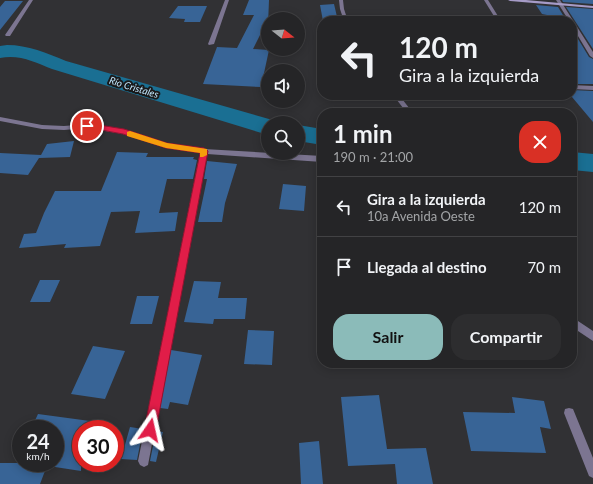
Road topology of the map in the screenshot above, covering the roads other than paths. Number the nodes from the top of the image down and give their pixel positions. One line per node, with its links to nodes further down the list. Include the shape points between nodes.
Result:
1 (31, 0): 12 (street)
2 (227, 0): 13 (street)
3 (341, 0): 8 (street)
4 (486, 0): 9 (street)
5 (510, 0): 6 (street)
6 (560, 2): 7 (street); 10 (street)
7 (593, 7)
8 (344, 16)
9 (496, 16)
10 (568, 16)
11 (577, 30): 14 (street)
12 (8, 36)
13 (211, 44)
14 (593, 56)
15 (577, 87): 16 (street)
16 (593, 88)
17 (400, 100): 18 (street)
18 (406, 108)
19 (0, 119): 20 (street, via 42,127 87,126 124,132 166,146)
20 (204, 151): 21 (street); 25 (street)
21 (317, 159)
22 (577, 325): 23 (street)
23 (593, 336)
24 (569, 413): 26 (street)
25 (144, 461)
26 (593, 472)

